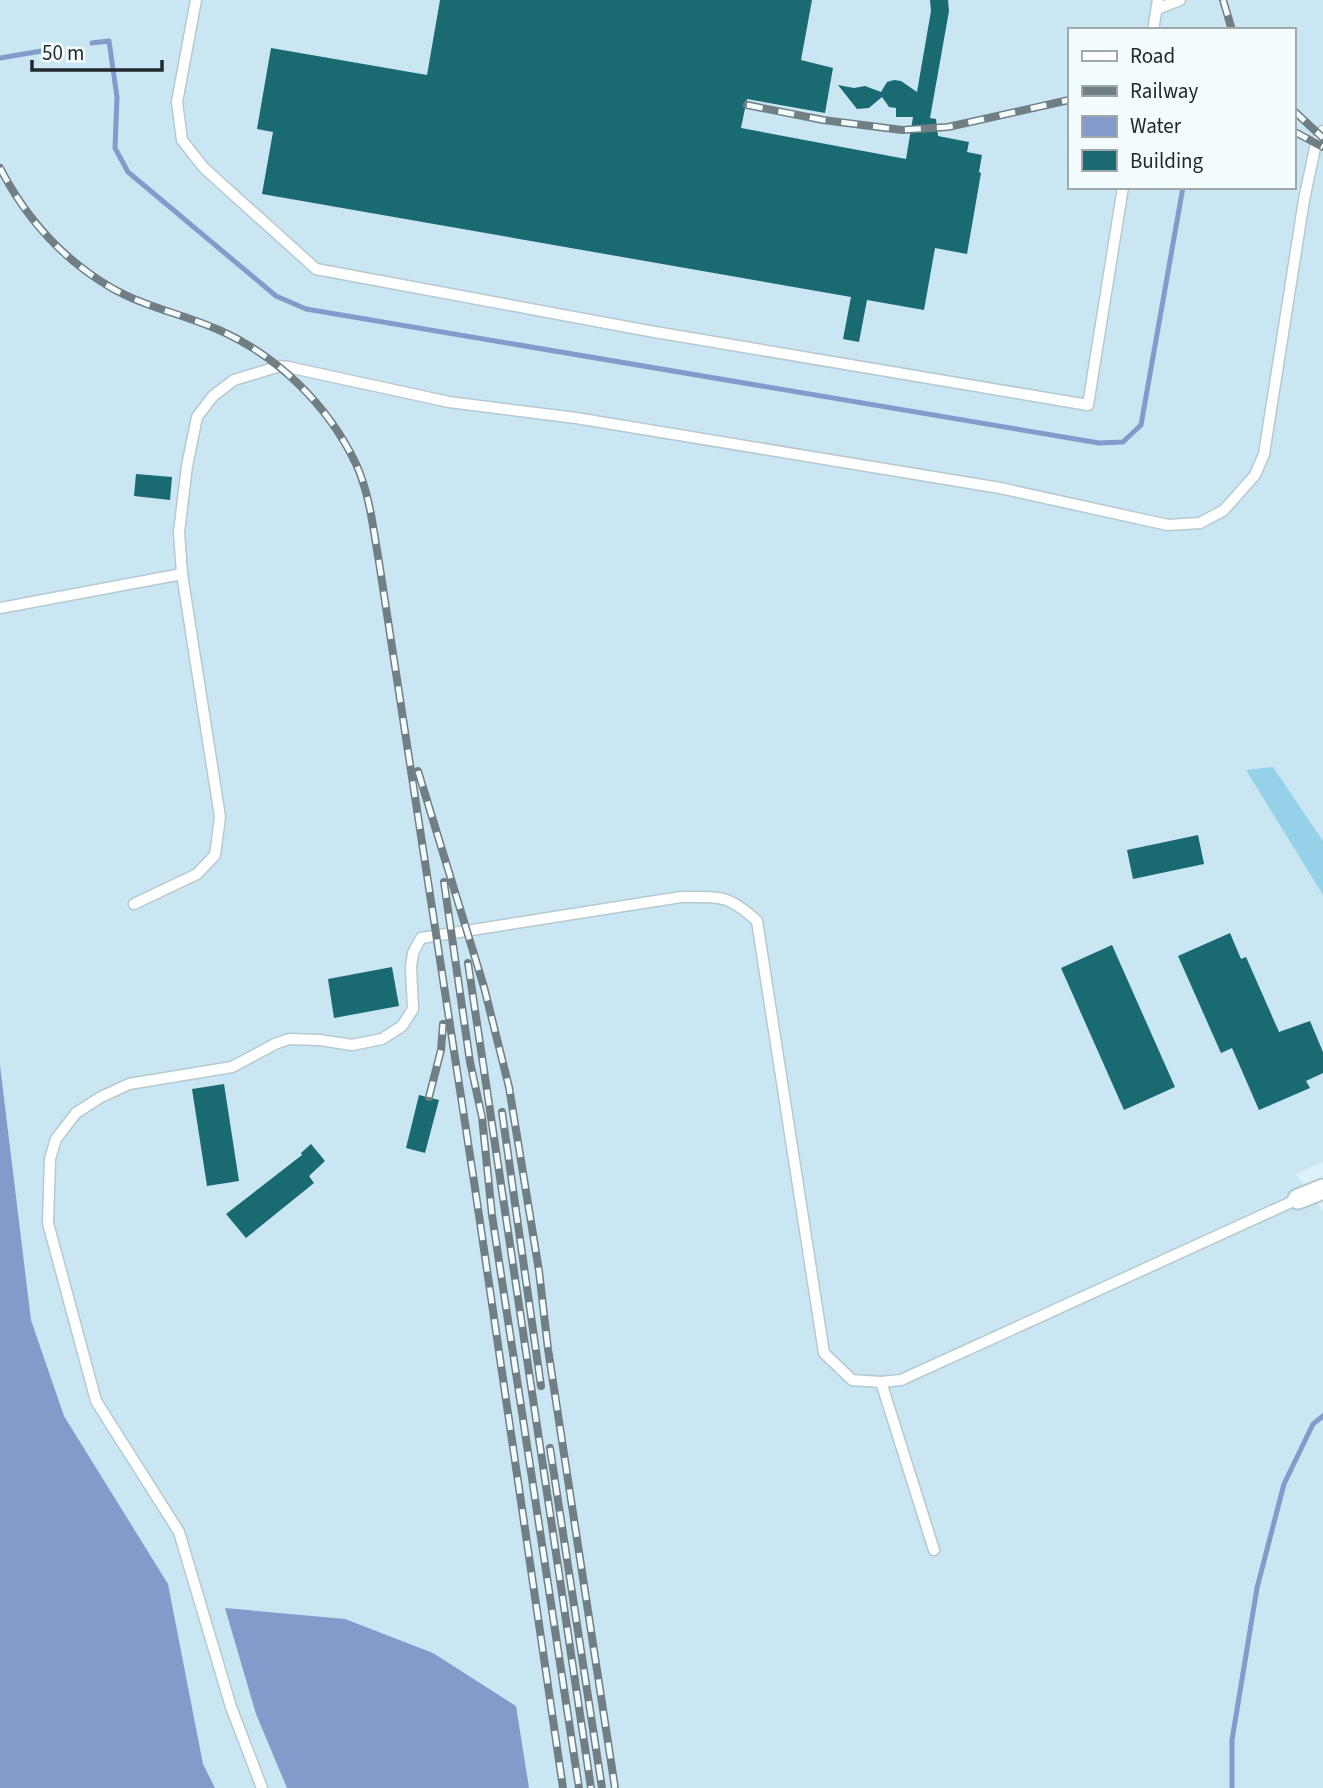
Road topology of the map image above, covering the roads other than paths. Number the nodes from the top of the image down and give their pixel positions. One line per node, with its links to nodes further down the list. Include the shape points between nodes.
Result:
1 (196, 0): 6 (lane, via 177,102 181,140 204,168 316,270 1088,405)
2 (1180, 0): 3 (lane)
3 (1157, 5): 4 (lane)
4 (1153, 28)
5 (1323, 131): 7 (lane, via 1316,143 1304,200 1264,454 1255,475 1224,510 1200,523 1168,526 1000,488 590,420 449,402 280,366 234,380 213,396 198,417 178,532)
6 (1123, 189)
7 (182, 574): 8 (lane); 9 (lane, via 220,817 215,855 197,874)
8 (0, 608)
9 (134, 904)
10 (1322, 1191): 11 (street)
11 (1298, 1199): 12 (lane, via 901,1380)
12 (881, 1382): 13 (lane); 14 (lane, via 852,1380 824,1353 757,921 736,902 681,897 421,938 411,967 413,1009 402,1026 382,1039 352,1045 289,1039 232,1068 130,1084 101,1097 76,1114 56,1139 50,1159 48,1223 96,1401 179,1532 231,1707)
13 (934, 1550)
14 (262, 1788)

